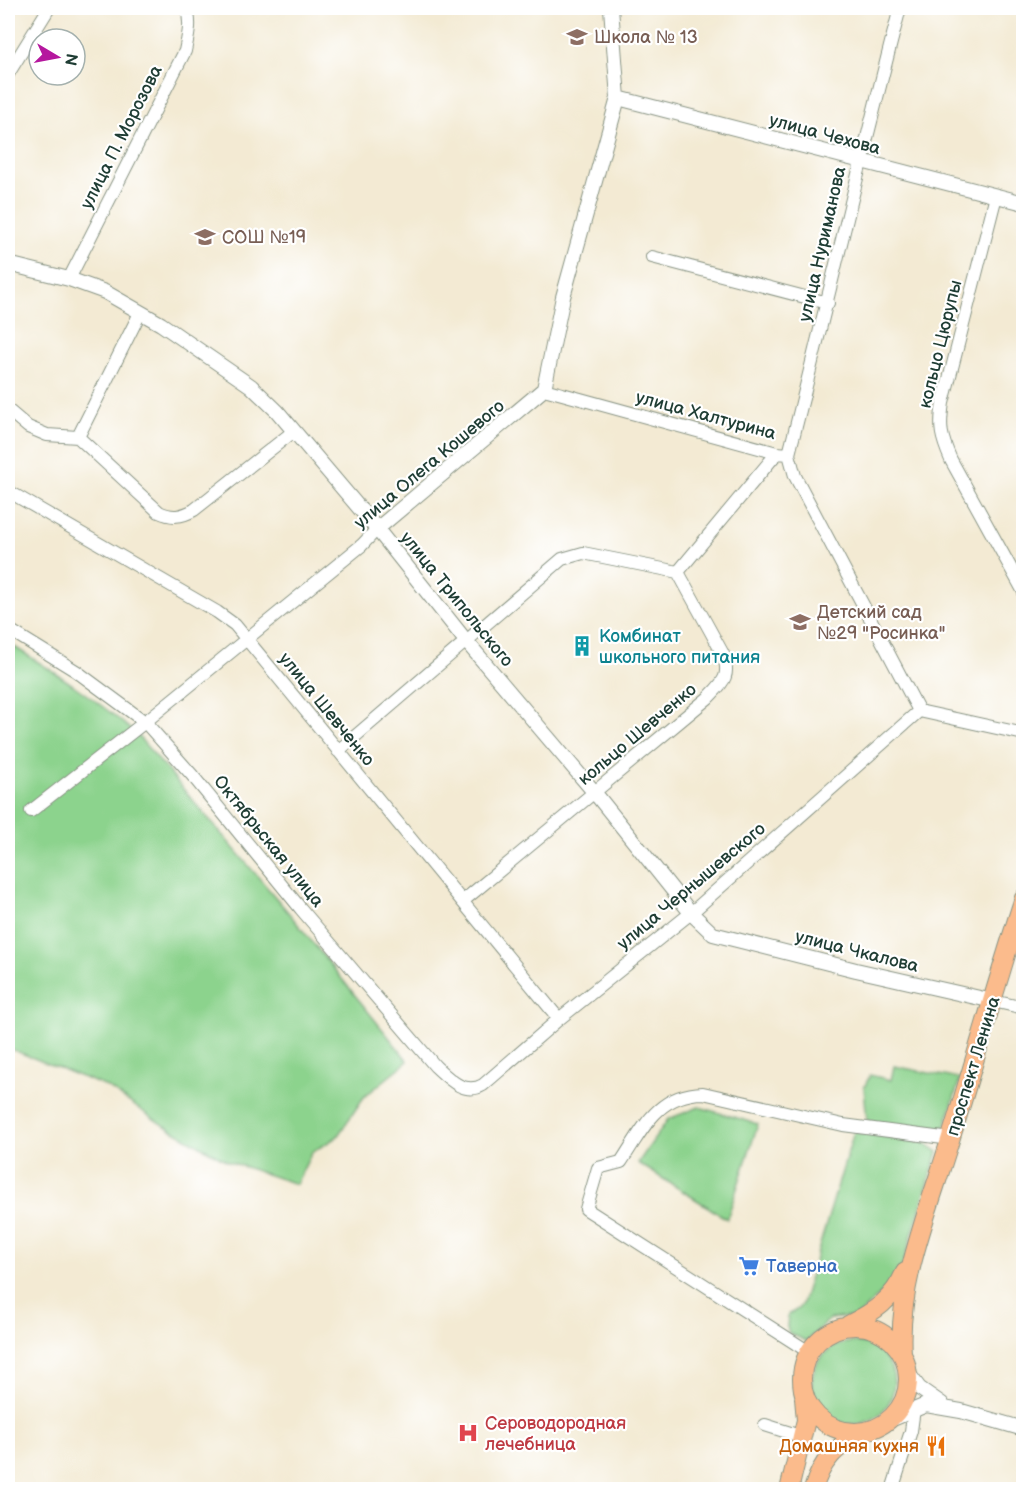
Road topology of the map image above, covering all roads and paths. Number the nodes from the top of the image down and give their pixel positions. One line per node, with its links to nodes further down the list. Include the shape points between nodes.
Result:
1 (49, 8): 5 (street)
2 (186, 8): 12 (street, улица П. Морозова, via 189,31 185,51)
3 (611, 8): 6 (street)
4 (900, 8): 7 (street, улица Нуриманова)
5 (8, 74)
6 (618, 98): 7 (street, улица Чехова); 15 (street, via 563,297)
7 (860, 161): 8 (street, улица Чехова); 13 (street, улица Нуриманова)
8 (996, 196): 9 (street, улица Чехова); 23 (street, кольцо Цюрупы, via 939,424 951,460)
9 (1023, 203)
10 (652, 257): 13 (street)
11 (8, 264): 12 (street, улица Трипольского)
12 (69, 279): 14 (street, улица Трипольского, via 105,292)
13 (828, 303): 19 (street, улица Нуриманова)
14 (140, 313): 17 (street, улица Трипольского, via 251,386); 18 (street)
15 (544, 390): 19 (street, улица Халтурина); 21 (street, улица Олега Кошевого)
16 (8, 410): 18 (street, via 28,427 47,435)
17 (294, 431): 18 (street, via 194,510 177,517 159,512); 21 (street, улица Трипольского)
18 (78, 437)
19 (783, 453): 22 (street); 27 (street, улица Халтурина)
20 (8, 491): 25 (street, улица Шевченко, via 216,612)
21 (377, 529): 25 (street, улица Олега Кошевого); 26 (street, улица Трипольского)
22 (678, 572): 26 (street, via 584,553 562,559); 31 (street, кольцо Шевченко, via 723,654 728,668 724,682)
23 (1023, 592)
24 (8, 629): 28 (street, Октябрьская улица, via 76,671)
25 (246, 638): 28 (street, улица Олега Кошевого); 30 (street, улица Шевченко)
26 (466, 641): 30 (street); 31 (street, улица Трипольского)
27 (919, 711): 29 (street); 35 (street, улица Чернышевского)
28 (145, 722): 32 (street, улица Олега Кошевого); 39 (street, Октябрьская улица, via 435,1066 459,1086 475,1090)
29 (1023, 734)
30 (338, 751): 34 (street, улица Шевченко)
31 (595, 793): 34 (street, кольцо Шевченко); 35 (street, улица Трипольского)
32 (31, 811)
33 (1023, 898): 36 (main road, проспект Ленина)
34 (463, 901): 38 (street, улица Шевченко)
35 (691, 913): 36 (street, улица Чкалова, via 713,934); 38 (street, улица Чернышевского)
36 (993, 1001): 37 (street, улица Чкалова); 40 (main road, проспект Ленина)
37 (1023, 1008)
38 (559, 1019): 39 (street, улица Чернышевского)
39 (483, 1085)
40 (951, 1140): 41 (main road, проспект Ленина); 43 (street, via 843,1125 689,1093 663,1105 652,1116 621,1162 598,1168 586,1209)
41 (921, 1235): 42 (main road, проспект Ленина, via 892,1294 879,1308); 44 (main road, проспект Ленина, via 903,1301)
42 (845, 1326): 43 (main road, via 824,1335); 44 (main road, via 878,1330)
43 (808, 1352): 46 (main road, via 802,1374)
44 (902, 1353): 45 (main road)
45 (908, 1373): 48 (street, via 928,1396); 49 (main road, via 905,1397)
46 (804, 1396): 52 (main road, via 827,1424 846,1432); 53 (main road)
47 (914, 1409): 48 (street, via 926,1405); 49 (street); 56 (street)
48 (961, 1411): 51 (street)
49 (890, 1420): 52 (main road)
50 (765, 1425): 53 (street)
51 (1023, 1429)
52 (861, 1432): 55 (main road, via 823,1463)
53 (803, 1437): 54 (main road)
54 (789, 1490)
55 (813, 1490)
56 (892, 1490)

